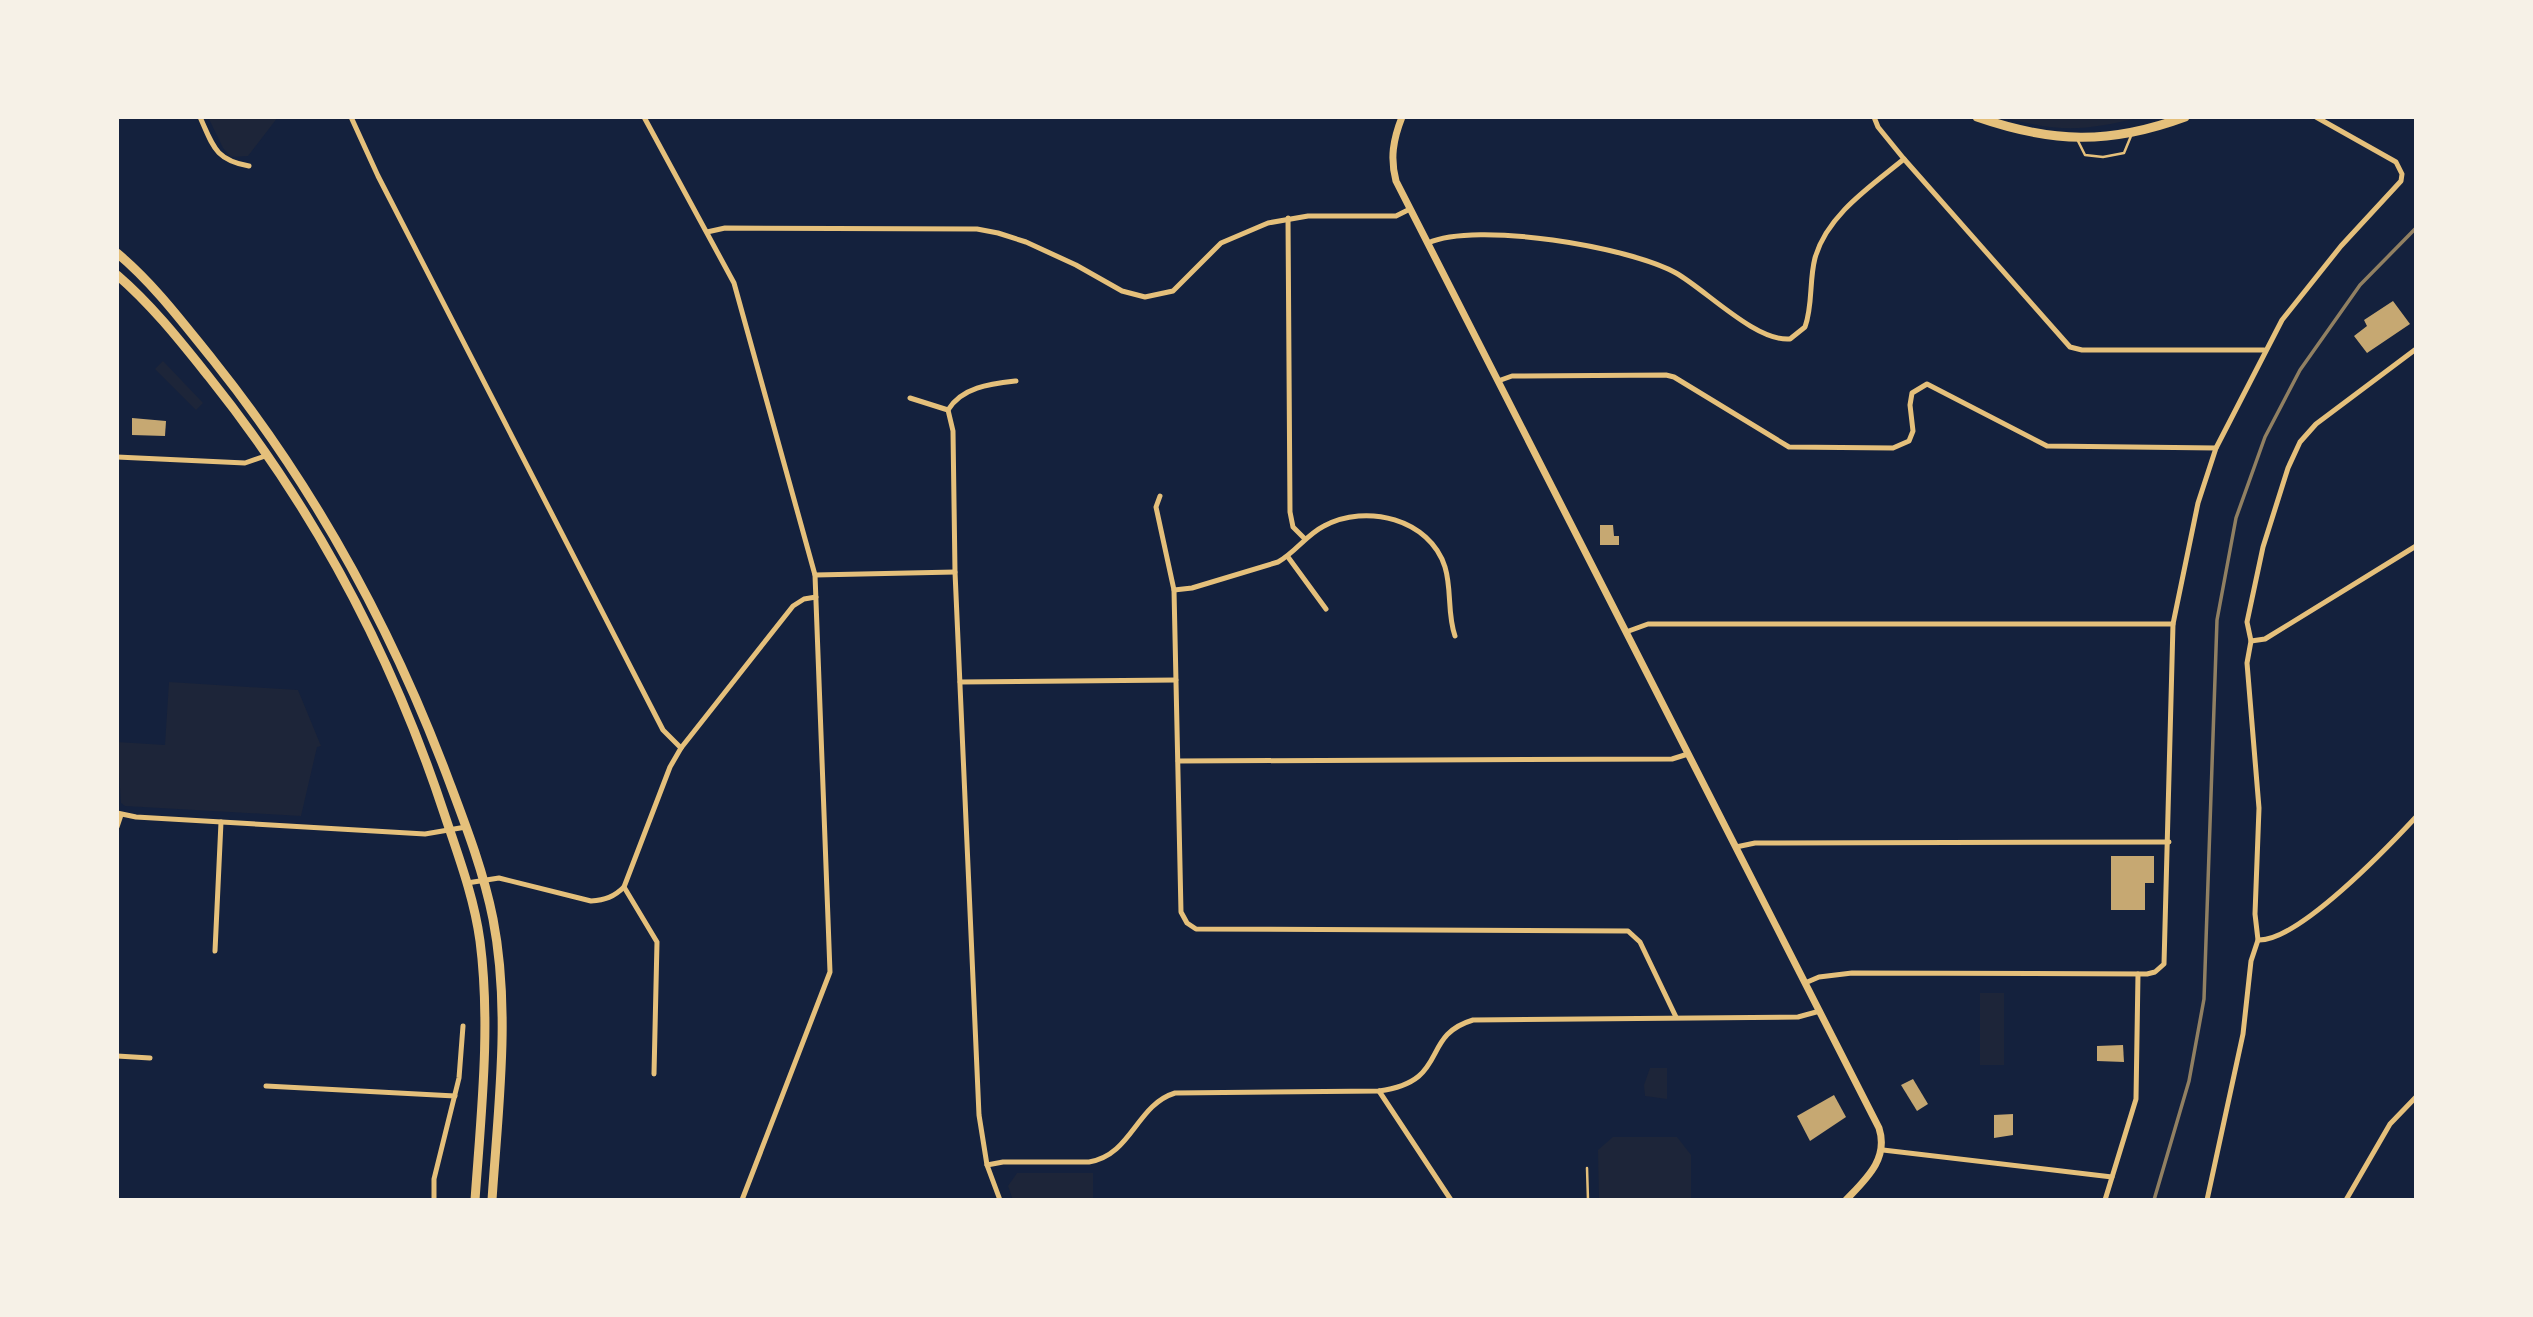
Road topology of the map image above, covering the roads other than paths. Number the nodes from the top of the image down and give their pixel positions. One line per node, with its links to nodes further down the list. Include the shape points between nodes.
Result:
1 (200, 117): 12 (street, via 216,152 231,163)
2 (351, 117): 43 (street, via 604,617 667,736)
3 (644, 117): 15 (street)
4 (1402, 117): 13 (street, via 1391,161)
5 (1874, 117): 11 (street)
6 (1976, 117): 10 (main road, via 2032,134)
7 (2185, 117): 9 (main road)
8 (2316, 117): 20 (street, via 2396,162 2401,181 2311,282)
9 (2132, 133): 10 (main road); 10 (lane, via 2124,153 2103,157 2085,155)
10 (2077, 139)
11 (1903, 159): 16 (street, via 1850,205 1826,235 1815,257 1805,327 1790,339 1773,337 1749,324 1672,271 1589,247 1487,232 1440,237); 20 (street, via 2070,347)
12 (249, 166)
13 (1410, 209): 14 (street, via 1396,216); 16 (street)
14 (1288, 218): 15 (street, via 1231,237 1173,290 1145,297 1122,291 1026,242 977,229 725,228); 29 (street, via 1290,512 1293,527)
15 (708, 232): 33 (street, via 733,283)
16 (1428, 243): 22 (street)
17 (117, 253): 50 (main road, via 188,329 254,412 301,482 405,669)
18 (117, 275): 26 (main road, via 183,345)
19 (2416, 349): 40 (street, via 2316,424 2300,442 2263,547 2247,622)
20 (2264, 350): 25 (street)
21 (1016, 381): 24 (street, via 964,393)
22 (1498, 381): 25 (street, via 1512,376 1674,377 1777,442 1801,448 1893,448 1905,444 1913,431 1912,393 1927,384 2047,446); 38 (street)
23 (910, 398): 24 (street)
24 (948, 410): 32 (street, via 953,442)
25 (2216, 448): 37 (street, via 2188,543)
26 (268, 455): 27 (street, via 245,463); 51 (main road, via 383,655)
27 (117, 457)
28 (1160, 496): 34 (street, via 1156,507)
29 (1304, 538): 31 (street); 39 (street, via 1335,520 1384,517 1428,537 1443,561 1448,618)
30 (2416, 546): 40 (street, via 2265,639)
31 (1288, 556): 34 (street); 36 (street)
32 (955, 572): 33 (street); 42 (street)
33 (815, 575): 35 (street)
34 (1174, 590): 41 (street)
35 (816, 597): 43 (street, via 793,606); 78 (street, via 830,972)
36 (1326, 609)
37 (2172, 624): 38 (street, via 1647,624); 52 (street)
38 (1626, 632): 44 (street)
39 (1455, 636)
40 (2252, 641): 57 (street, via 2247,663 2259,808)
41 (1176, 680): 42 (street); 45 (street)
42 (960, 682): 72 (street, via 979,1115)
43 (681, 748): 56 (street)
44 (1688, 754): 45 (street, via 1672,759); 53 (street)
45 (1178, 761): 62 (street, via 1181,912 1191,927 1628,932 1640,942)
46 (119, 814): 48 (street); 49 (street)
47 (2416, 817): 57 (street, via 2342,892 2278,936)
48 (221, 822): 51 (street); 58 (street)
49 (117, 827)
50 (466, 827): 51 (street); 54 (main road)
51 (450, 832): 55 (main road)
52 (2169, 842): 53 (street, via 1782,843); 59 (street, via 2165,960 2155,972)
53 (1736, 848): 60 (street)
54 (483, 878): 55 (street); 56 (street, via 592,901 611,898); 77 (main road, via 501,992)
55 (467, 883): 76 (main road, via 480,938 484,1003)
56 (624, 887): 66 (street, via 657,942)
57 (2258, 940): 84 (street)
58 (215, 951)
59 (2138, 974): 60 (street, via 1852,973); 74 (street, via 2136,1099)
60 (1805, 983): 61 (street)
61 (1820, 1011): 62 (street, via 1798,1017); 71 (street, via 1879,1128)
62 (1676, 1017): 68 (street, via 1473,1020 1446,1035 1420,1078 1405,1087)
63 (463, 1026): 69 (street)
64 (117, 1056): 65 (street)
65 (150, 1058)
66 (654, 1074)
67 (266, 1086): 69 (street)
68 (1379, 1091): 72 (street, via 1175,1093 1150,1107 1122,1146 1102,1159); 80 (street)
69 (455, 1096): 75 (street, via 434,1179)
70 (2416, 1097): 85 (street, via 2390,1124)
71 (1882, 1150): 74 (street); 82 (street, via 1868,1177)
72 (987, 1165): 79 (street)
73 (1587, 1168): 81 (lane)
74 (2112, 1177): 83 (street)
75 (434, 1200)
76 (475, 1200)
77 (492, 1200)
78 (742, 1200)
79 (1000, 1200)
80 (1451, 1200)
81 (1588, 1200)
82 (1846, 1200)
83 (2105, 1200)
84 (2207, 1200)
85 (2346, 1200)

